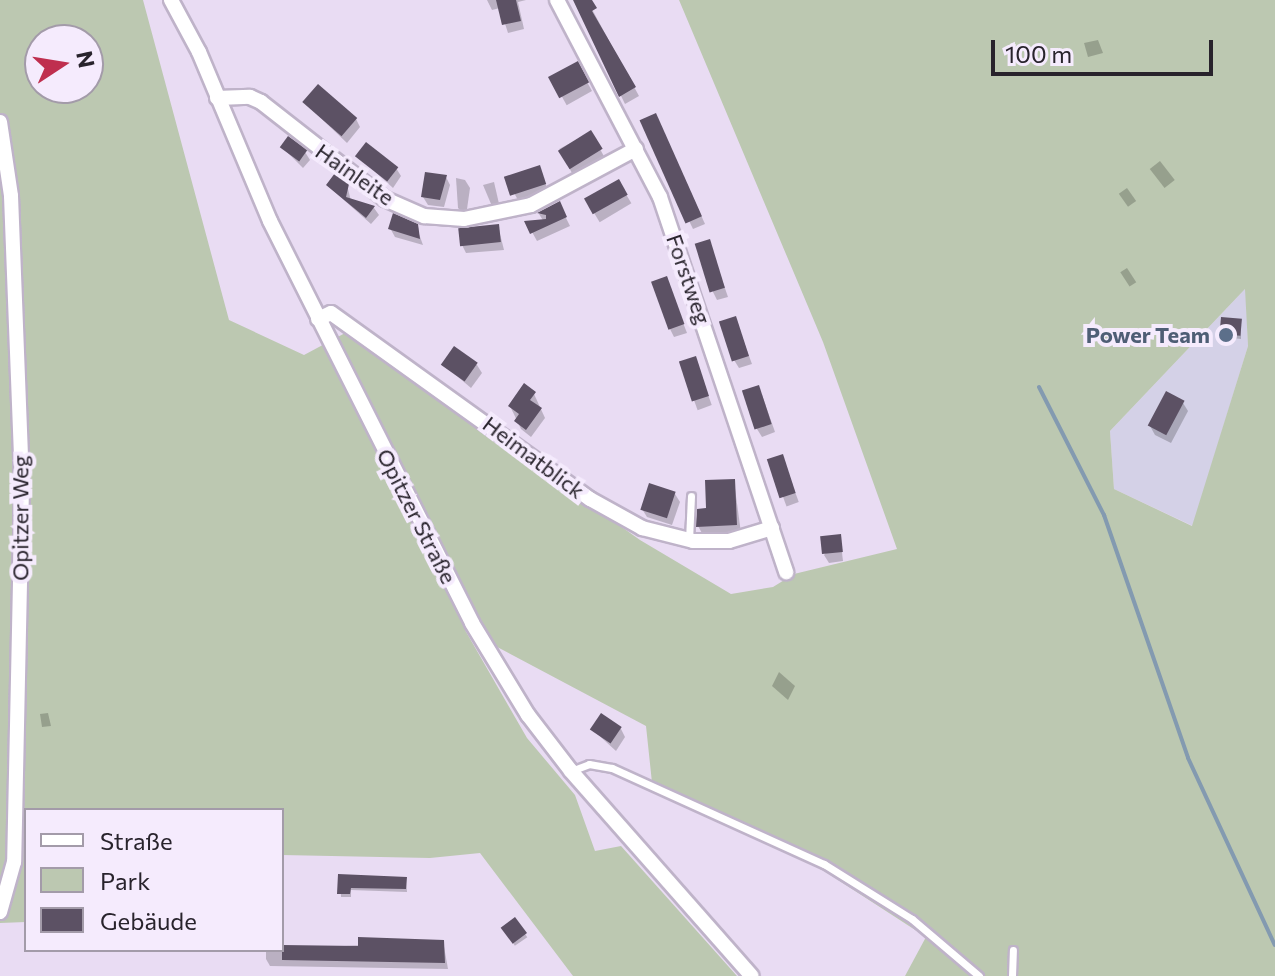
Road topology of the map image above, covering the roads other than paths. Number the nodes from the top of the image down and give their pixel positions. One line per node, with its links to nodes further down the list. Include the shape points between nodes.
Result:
1 (171, 0): 3 (street, Opitzer Straße)
2 (557, 0): 5 (street, Forstweg)
3 (217, 98): 5 (street, Hainleite, via 261,102 385,199 424,216 464,219 531,205); 6 (street, Opitzer Straße)
4 (0, 122): 12 (street, Opitzer Weg, via 11,196 22,487 14,862)
5 (636, 149): 8 (street, Forstweg, via 679,247)
6 (318, 319): 9 (street, Heimatblick, via 331,313 590,499 642,528); 11 (street, Opitzer Straße, via 472,623 528,715)
7 (691, 496): 9 (lane)
8 (772, 528): 9 (street, Heimatblick, via 729,541); 10 (street, Forstweg)
9 (689, 540)
10 (786, 572)
11 (571, 771): 14 (street, Opitzer Straße); 15 (lane, via 589,764 612,768 824,864 912,919)
12 (0, 912)
13 (1013, 950): 16 (lane)
14 (752, 976)
15 (979, 976)
16 (1012, 976)

